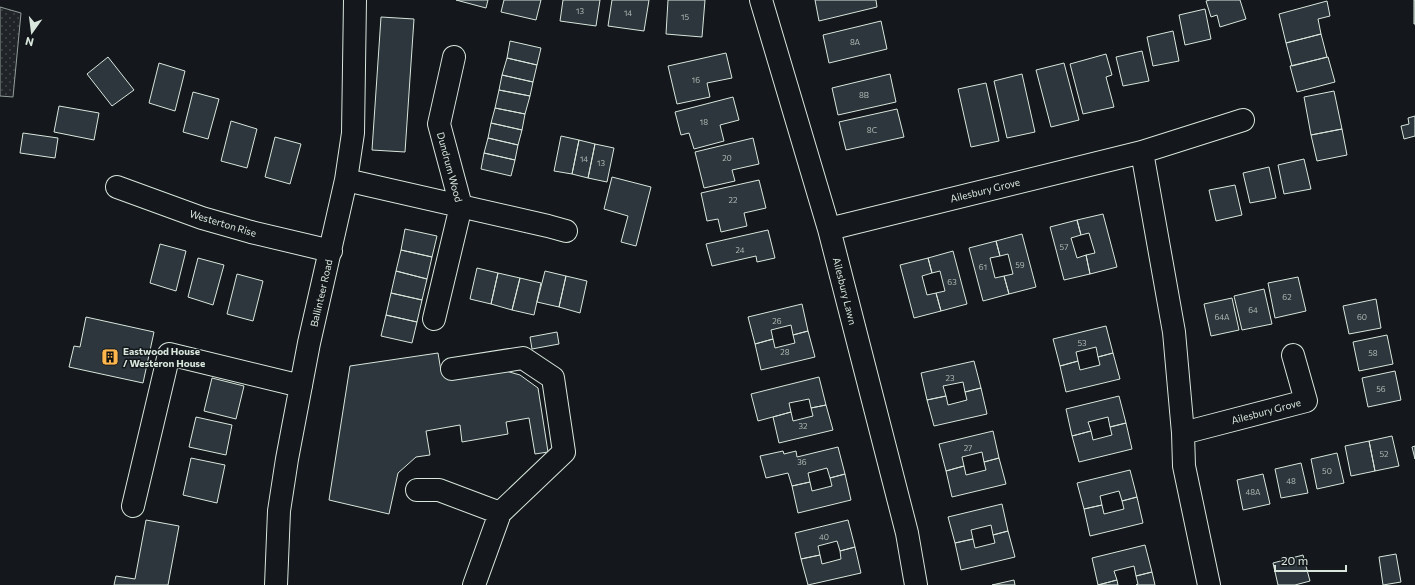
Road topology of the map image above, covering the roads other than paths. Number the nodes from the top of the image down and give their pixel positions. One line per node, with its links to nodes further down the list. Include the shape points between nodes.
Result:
1 (355, 0): 6 (street, Ballinteer Road, via 353,132)
2 (761, 0): 9 (street, Ailesbury Lawn)
3 (454, 57): 8 (street, Dundrum Wood, via 439,124)
4 (1242, 120): 5 (street, Ailesbury Grove)
5 (1142, 152): 9 (street, Ailesbury Grove); 16 (street, via 1174,332)
6 (346, 180): 8 (street, Dundrum Wood); 11 (street, Ballinteer Road)
7 (118, 187): 11 (street, Westerton Rise, via 202,218)
8 (461, 206): 10 (street, Dundrum Wood); 12 (street, Dundrum Wood)
9 (829, 229): 22 (street, Ailesbury Lawn, via 907,533)
10 (566, 231)
11 (330, 251): 15 (street, Ballinteer Road)
12 (434, 320)
13 (1293, 356): 16 (street, Ailesbury Grove, via 1306,401)
14 (452, 369): 19 (street, via 523,358 553,378 564,452)
15 (301, 386): 18 (street, via 169,354); 20 (street, Ballinteer Road, via 279,511)
16 (1183, 433): 23 (street, via 1184,466)
17 (417, 490): 19 (street, via 439,490)
18 (133, 506)
19 (500, 513): 21 (street)
20 (276, 585)
21 (474, 585)
22 (916, 585)
23 (1209, 585)

